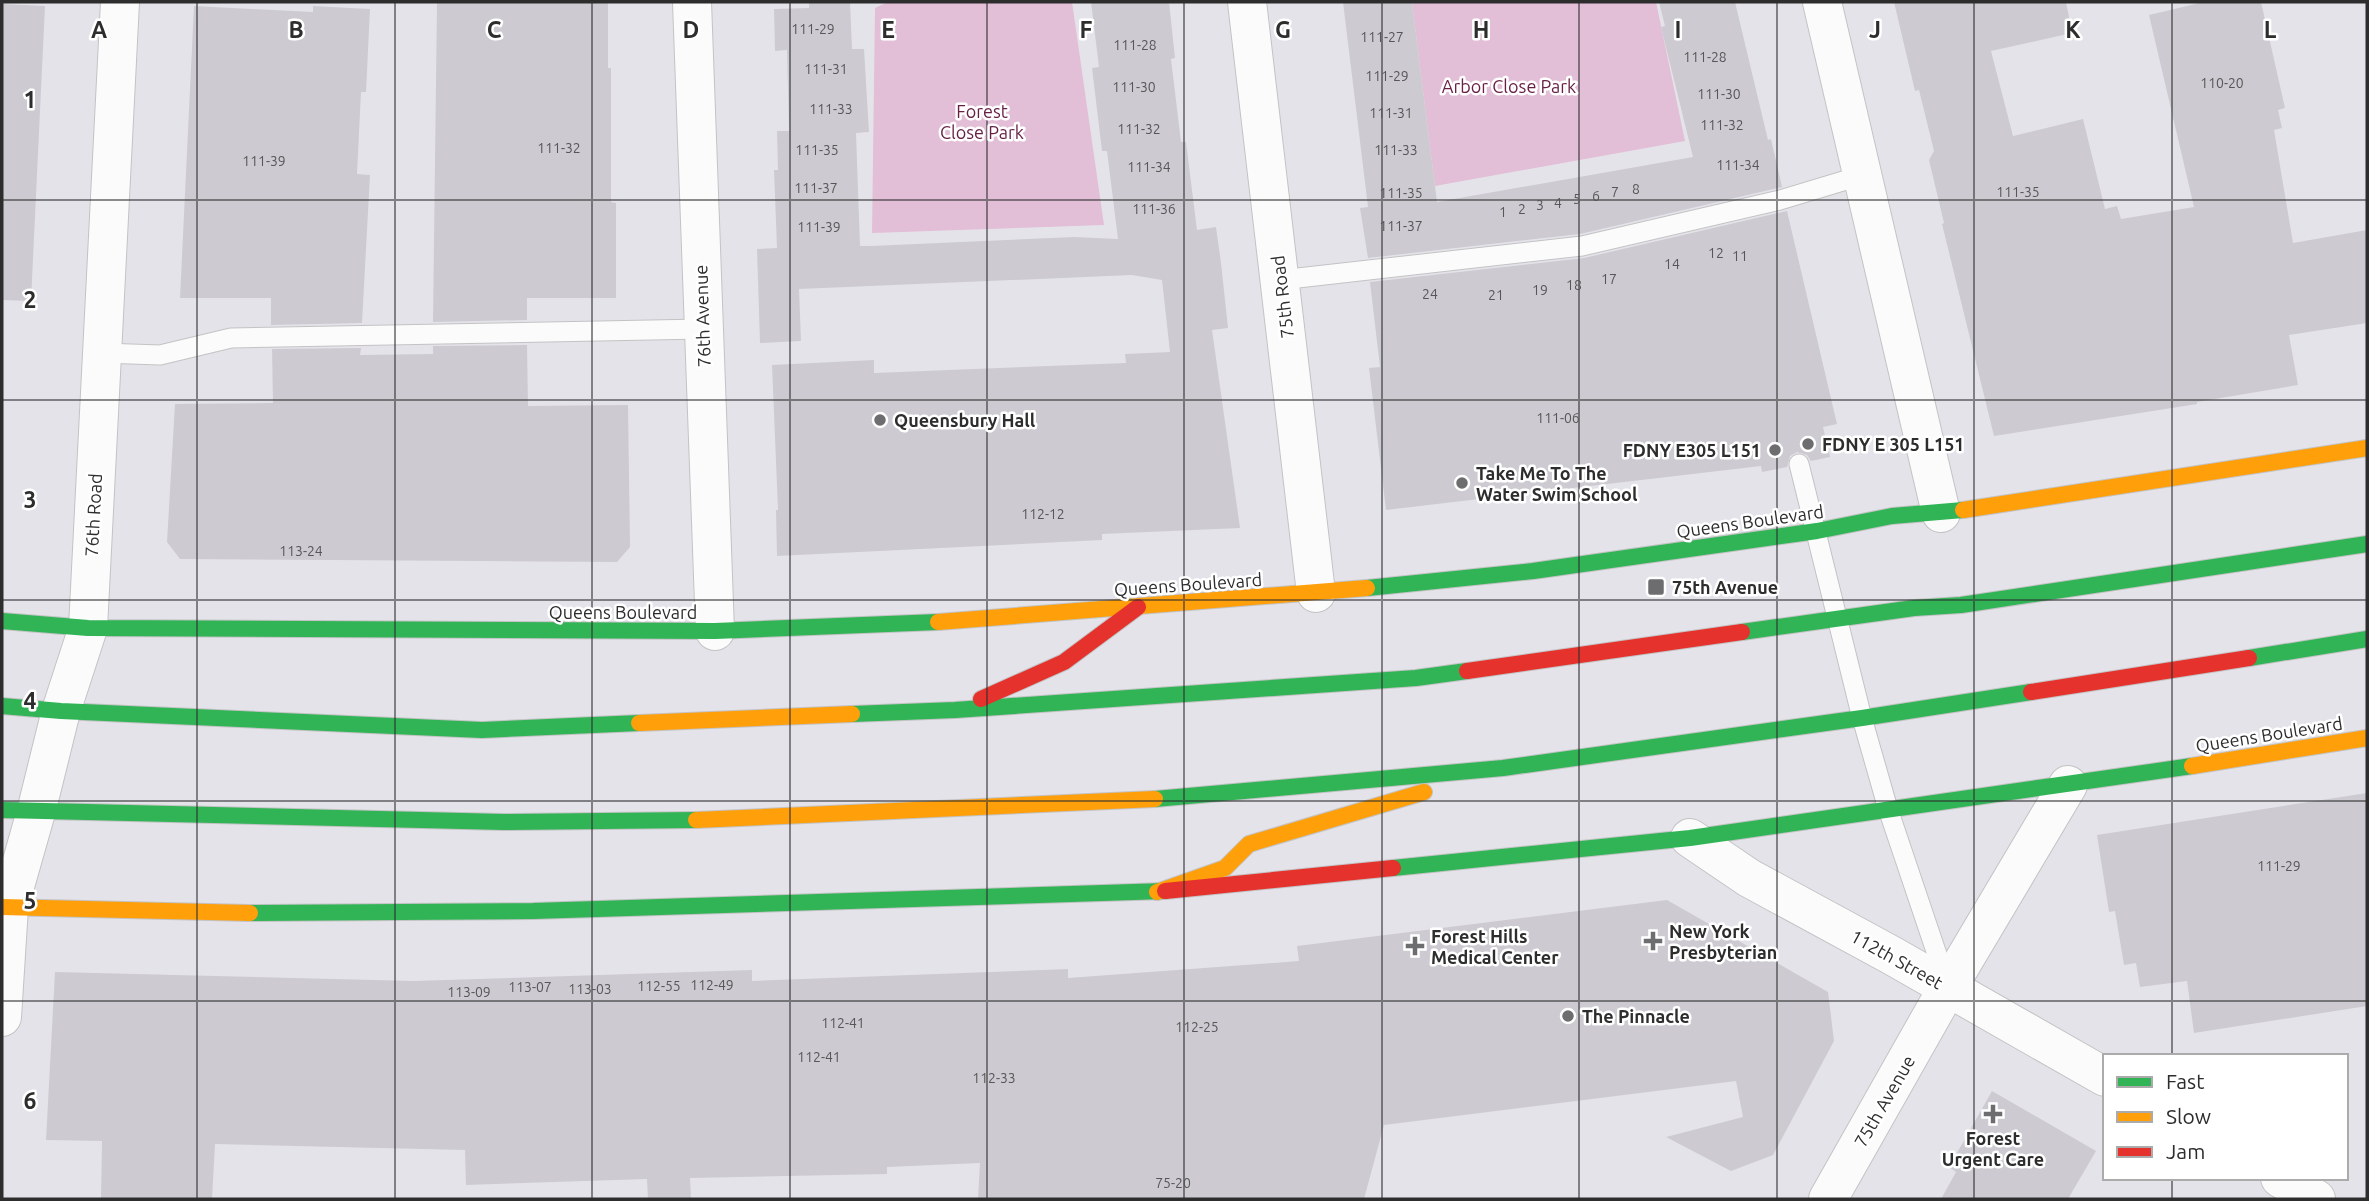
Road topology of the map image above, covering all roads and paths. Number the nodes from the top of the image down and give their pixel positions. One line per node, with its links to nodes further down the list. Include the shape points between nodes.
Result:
1 (120, 2): 8 (street, 76th Road)
2 (692, 2): 7 (street, 76th Avenue)
3 (1247, 2): 6 (street, 75th Road)
4 (1822, 2): 5 (street)
5 (1863, 175): 6 (lane, via 1780,200 1582,246); 11 (street)
6 (1280, 280): 14 (street, 75th Road)
7 (703, 329): 8 (lane, via 231,338 160,355); 19 (street, 76th Avenue)
8 (102, 353): 18 (street, 76th Road)
9 (2367, 448): 11 (main road, Queens Boulevard)
10 (1799, 464): 12 (lane)
11 (1941, 513): 12 (main road, Queens Boulevard, via 1892,516)
12 (1817, 531): 14 (main road, Queens Boulevard, via 1533,572); 16 (lane)
13 (2367, 544): 16 (main road)
14 (1316, 593): 15 (main road, Queens Boulevard)
15 (1138, 607): 19 (main road, Queens Boulevard, via 951,622); 22 (main road, via 1064,662)
16 (1839, 619): 22 (main road, via 1416,678); 24 (lane)
17 (2, 621): 18 (main road, Queens Boulevard)
18 (88, 628): 19 (main road, Queens Boulevard); 23 (street, 76th Road)
19 (715, 631)
20 (2367, 639): 24 (main road)
21 (2, 706): 23 (main road)
22 (955, 710): 23 (main road, via 482,730)
23 (61, 712): 29 (street, 76th Road)
24 (1862, 718): 26 (main road); 28 (lane)
25 (2367, 738): 27 (main road, Queens Boulevard)
26 (1503, 768): 29 (main road, via 1161,799 740,820 504,822); 31 (main road, via 1249,844 1225,868)
27 (2068, 785): 28 (main road, Queens Boulevard); 33 (street, 75th Avenue)
28 (1888, 809): 30 (main road, Queens Boulevard); 33 (lane)
29 (19, 811): 32 (street, 76th Road)
30 (1690, 838): 31 (main road, Queens Boulevard); 33 (street, 112th Street, via 1749,878)
31 (1157, 892): 32 (main road, Queens Boulevard, via 533,911 259,913)
32 (5, 907): 34 (street, 76th Road)
33 (1948, 987): 35 (street, 112th Street); 37 (street, 75th Avenue)
34 (2, 1017)
35 (2103, 1076)
36 (2283, 1180): 38 (street)
37 (1828, 1199)
38 (2316, 1199)

